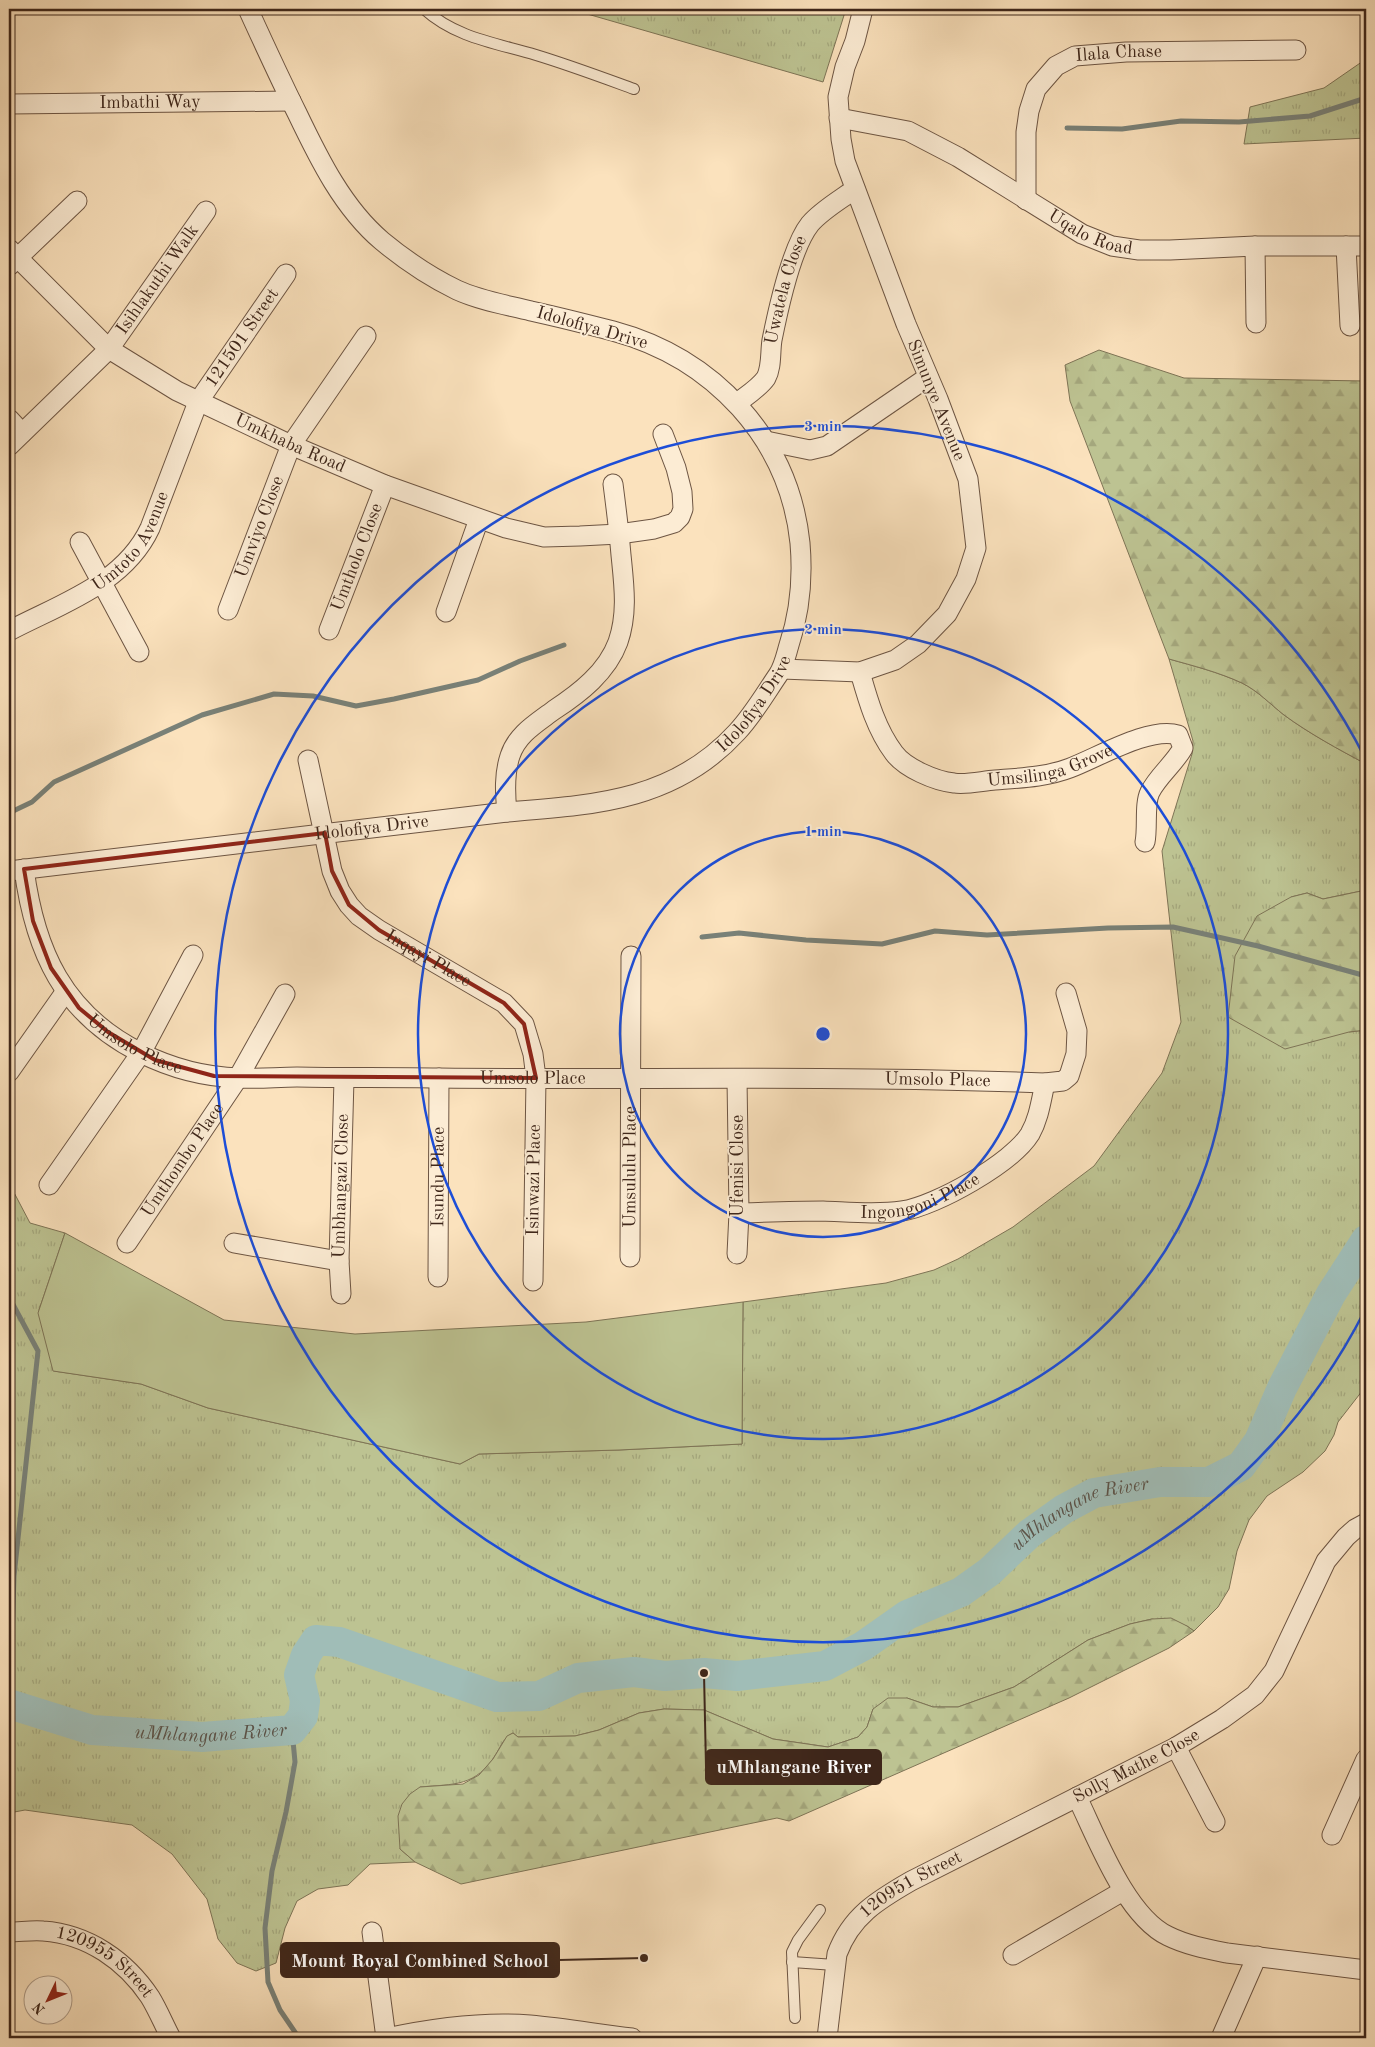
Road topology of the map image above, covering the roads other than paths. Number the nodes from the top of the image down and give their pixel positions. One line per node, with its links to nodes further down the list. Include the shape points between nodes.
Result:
1 (248, 9): 6 (street, Idolofiya Drive)
2 (424, 9): 5 (lane, via 435,19 467,36 578,68)
3 (863, 9): 8 (street, Simunye Avenue, via 838,97)
4 (1296, 50): 10 (street, Ilala Chase, via 1126,52 1075,56 1056,66 1036,89 1029,111)
5 (634, 89)
6 (291, 101): 7 (street, Imbathi Way); 24 (street, Idolofiya Drive, via 316,153 344,199 379,238 420,269 459,291 644,341 681,359 711,379)
7 (9, 104)
8 (840, 118): 9 (street, Simunye Avenue, via 845,161); 10 (street, Uqalo Road, via 908,131 958,157)
9 (855, 189): 22 (street, Simunye Avenue); 24 (street, Uwatela Close, via 822,213 801,240 777,319 768,373)
10 (1026, 200): 13 (street, Uqalo Road, via 1082,234 1112,246 1139,250)
11 (76, 201): 16 (street)
12 (206, 211): 21 (street, Isihlakuthi Walk)
13 (1255, 246): 14 (street, Uqalo Road); 18 (street)
14 (1346, 246): 15 (street, Uqalo Road); 19 (street)
15 (1366, 246)
16 (11, 258): 21 (street, Umkhaba Road)
17 (286, 274): 23 (street, 121501 Street)
18 (1256, 323)
19 (1350, 326)
20 (366, 336): 29 (street, Umviyo Close)
21 (109, 349): 23 (street, Umkhaba Road); 26 (street, Isihlakuthi Walk)
22 (928, 377): 28 (street, via 835,443 818,450); 43 (street, Simunye Avenue, via 968,479 976,548 966,579 947,614 918,644 895,660)
23 (198, 402): 29 (street, Umkhaba Road); 36 (street, Umtoto Avenue, via 143,543 122,568)
24 (737, 403): 28 (street, Idolofiya Drive)
25 (9, 419): 26 (street)
26 (22, 433): 30 (street, Isihlakuthi Walk)
27 (663, 434): 34 (street, Umkhaba Road, via 682,492 680,517 667,526)
28 (766, 441): 42 (street, Idolofiya Drive, via 789,490 801,552 797,621)
29 (292, 445): 32 (street, Umkhaba Road); 37 (street, Umviyo Close)
30 (9, 446)
31 (613, 484): 34 (street)
32 (385, 485): 33 (street, Umkhaba Road); 39 (street, Umtholo Close)
33 (478, 519): 34 (street, Umkhaba Road, via 544,537); 38 (street)
34 (619, 534): 45 (street, via 625,605 618,642 595,678 529,728 516,743 506,772)
35 (80, 542): 36 (street)
36 (101, 584): 40 (street, Umtoto Avenue); 41 (street)
37 (228, 610)
38 (446, 612)
39 (328, 630)
40 (9, 631)
41 (140, 652)
42 (782, 669): 43 (street, Simunye Avenue); 45 (street, Idolofiya Drive, via 736,733 691,771 667,784 633,796 562,808)
43 (860, 672): 47 (street, Umsilinga Grove, via 871,710 894,754 922,774 954,784 1056,772 1116,747 1159,734 1170,732 1178,735 1183,748 1178,758 1149,792)
44 (308, 760): 46 (street, Inqayi Place)
45 (507, 812): 46 (street, Idolofiya Drive)
46 (325, 833): 48 (street, Idolofiya Drive); 58 (street, Inqayi Place, via 332,871 350,905 379,930 504,1003 524,1024)
47 (1145, 842)
48 (16, 870): 51 (street, Umsolo Place, via 39,940)
49 (193, 955): 54 (street)
50 (631, 956): 59 (street, Umsululu Place)
51 (66, 991): 54 (street, Umsolo Place, via 91,1020); 55 (street)
52 (1066, 993): 62 (street, Umsolo Place, via 1077,1031 1076,1054 1069,1076 1063,1081)
53 (285, 994): 56 (street, Umthombo Place)
54 (141, 1053): 56 (street, Umsolo Place, via 171,1066); 63 (street)
55 (9, 1072)
56 (238, 1078): 60 (street, Umsolo Place); 65 (street, Umthombo Place)
57 (440, 1078): 58 (street, Umsolo Place); 60 (street, Umsolo Place); 70 (street, Isundu Place)
58 (536, 1078): 59 (street, Umsolo Place); 71 (street, Isinwazi Place)
59 (632, 1078): 61 (street, Umsolo Place); 68 (street, Umsululu Place)
60 (344, 1079): 69 (street, Umbhangazi Close)
61 (737, 1079): 62 (street, Umsolo Place); 64 (street, Ufenisi Close)
62 (1045, 1083): 64 (street, Ingongoni Place, via 1037,1119 1019,1147 964,1186 920,1206 889,1212)
63 (50, 1185)
64 (739, 1213): 67 (street, Ufenisi Close)
65 (127, 1243)
66 (234, 1243): 69 (street)
67 (737, 1254)
68 (630, 1257)
69 (339, 1261): 72 (street, Umbhangazi Close)
70 (438, 1277)
71 (533, 1281)
72 (341, 1294)
73 (1366, 1523): 74 (street, Solly Mathe Close, via 1346,1537 1330,1556 1274,1671 1255,1695)
74 (1176, 1747): 76 (street, Solly Mathe Close); 77 (street)
75 (1366, 1759): 78 (street)
76 (1077, 1797): 79 (street, Solly Mathe Close); 86 (street, 120951 Street, via 881,1898 862,1914 846,1936)
77 (1214, 1822)
78 (1332, 1835)
79 (1124, 1891): 83 (street); 84 (street, Solly Mathe Close, via 1148,1922 1168,1936 1204,1948)
80 (820, 1910): 85 (lane, via 794,1947)
81 (9, 1932): 89 (street, 120955 Street, via 43,1931 69,1935 106,1952 123,1965 145,1990)
82 (372, 1932): 90 (street)
83 (1013, 1955)
84 (1257, 1956): 87 (street, Solly Mathe Close); 93 (street)
85 (792, 1962): 86 (lane); 88 (lane)
86 (835, 1965): 92 (street, 120951 Street)
87 (1366, 1970)
88 (795, 2018)
89 (171, 2038)
90 (386, 2038): 91 (street, via 438,2029 501,2024)
91 (632, 2038)
92 (827, 2038)
93 (1221, 2038)

